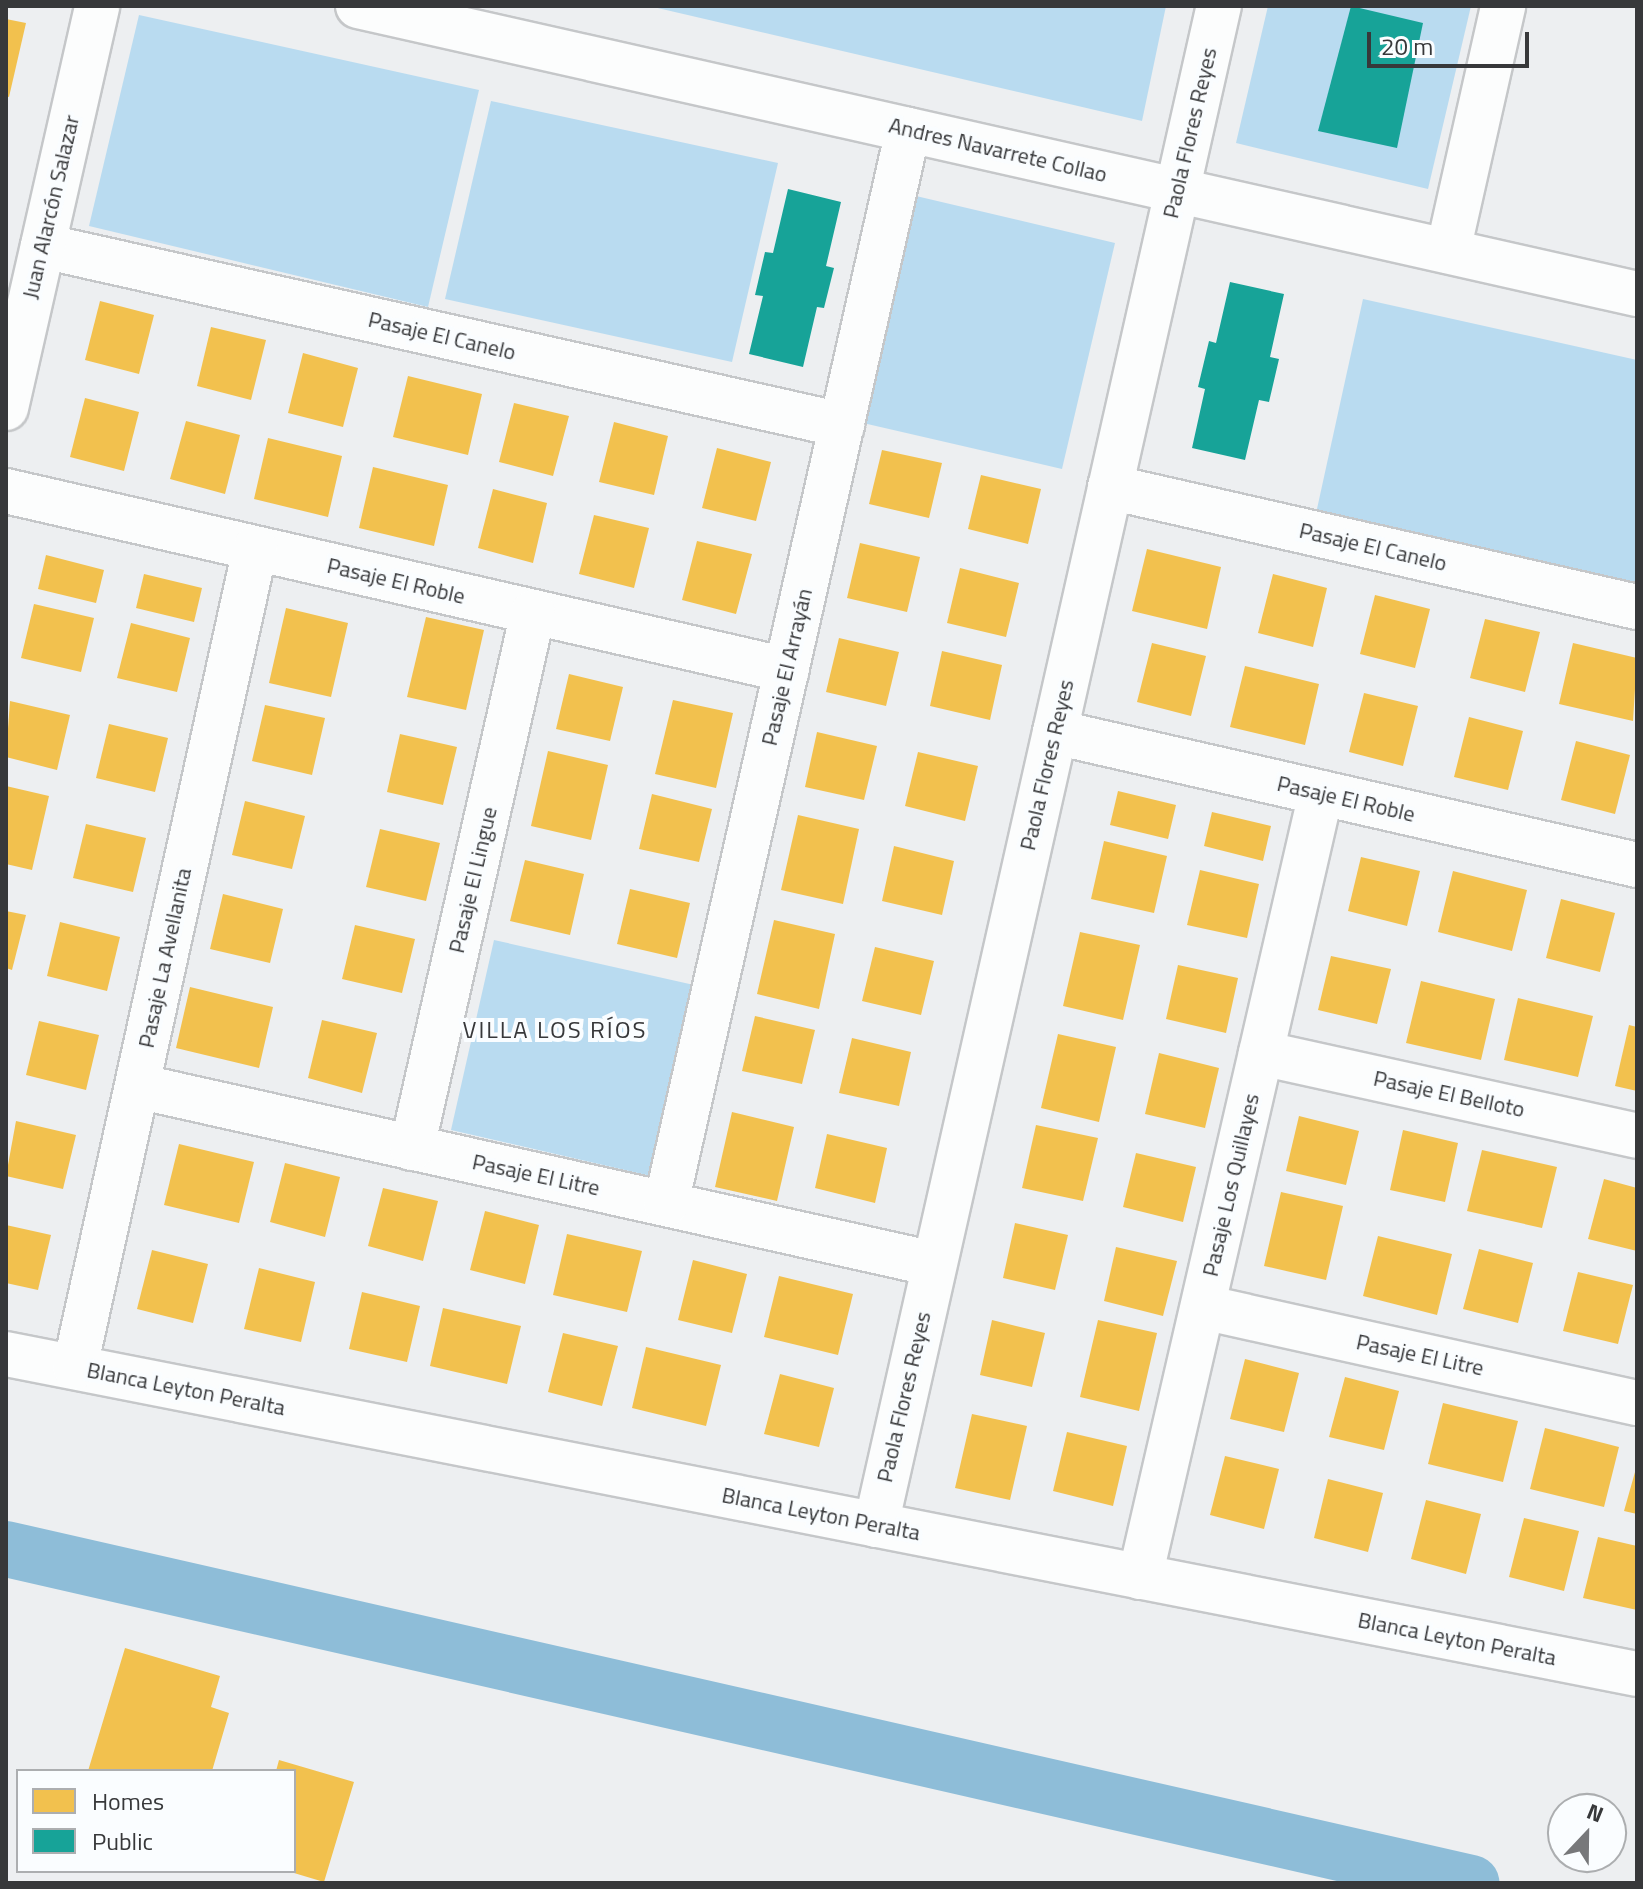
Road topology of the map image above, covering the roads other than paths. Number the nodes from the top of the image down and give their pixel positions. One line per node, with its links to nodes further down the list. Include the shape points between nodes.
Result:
1 (97, 6): 7 (street, Juan Alarcón Salazar)
2 (1219, 6): 6 (street, Paola Flores Reyes)
3 (1503, 6): 8 (street)
4 (371, 7): 5 (street, Andres Navarrete Collao)
5 (908, 130): 6 (street, Andres Navarrete Collao); 11 (street, Pasaje El Arrayán)
6 (1177, 190): 8 (street, Andres Navarrete Collao); 12 (street, Paola Flores Reyes)
7 (43, 246): 10 (street, Juan Alarcón Salazar); 11 (street, Pasaje El Canelo)
8 (1448, 251): 9 (street, Andres Navarrete Collao)
9 (1637, 294)
10 (6, 408)
11 (842, 425): 17 (street, Pasaje El Arrayán)
12 (1110, 487): 15 (street, Pasaje El Canelo); 18 (street, Paola Flores Reyes)
13 (6, 491): 14 (street, Pasaje El Roble)
14 (255, 549): 16 (street, Pasaje El Roble); 22 (street, Pasaje La Avellanita)
15 (1637, 607)
16 (533, 612): 17 (street, Pasaje El Roble); 24 (street, Pasaje El Lingue)
17 (787, 670): 25 (street, Pasaje El Arrayán)
18 (1055, 732): 19 (street, Pasaje El Roble); 26 (street, Paola Flores Reyes)
19 (1321, 793): 20 (street, Pasaje El Roble); 21 (street, Pasaje Los Quillayes)
20 (1637, 865)
21 (1261, 1053): 23 (street, Pasaje El Belloto); 27 (street, Pasaje Los Quillayes)
22 (137, 1086): 24 (street, Pasaje El Litre); 29 (street, Pasaje La Avellanita)
23 (1637, 1136)
24 (412, 1148): 25 (street, Pasaje El Litre)
25 (666, 1204): 26 (street, Pasaje El Litre)
26 (934, 1264): 31 (street, Paola Flores Reyes)
27 (1203, 1307): 30 (street, Pasaje El Litre); 32 (street, Pasaje Los Quillayes)
28 (6, 1354): 29 (street, Blanca Leyton Peralta)
29 (75, 1367): 31 (street, Blanca Leyton Peralta)
30 (1637, 1403)
31 (876, 1525): 32 (street, Blanca Leyton Peralta)
32 (1140, 1577): 33 (street, Blanca Leyton Peralta)
33 (1637, 1674)

